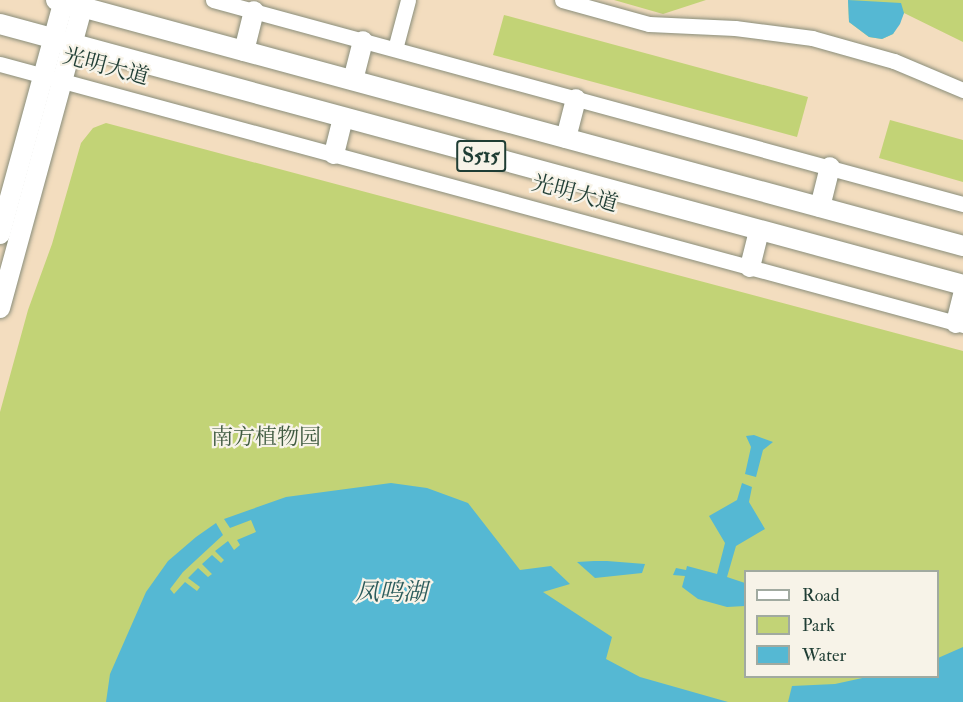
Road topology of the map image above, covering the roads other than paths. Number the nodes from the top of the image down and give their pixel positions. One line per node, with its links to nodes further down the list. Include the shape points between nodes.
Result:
1 (213, 0): 5 (street)
2 (408, 0): 9 (street)
3 (562, 0): 14 (street, via 649,24 735,28 812,38 894,61)
4 (70, 2): 8 (main road); 10 (main road, S515)
5 (254, 11): 7 (street); 10 (main road)
6 (0, 24): 8 (main road, 光明大道 / S515)
7 (363, 41): 9 (street); 13 (main road)
8 (62, 42): 12 (main road); 16 (main road, 光明大道 / S515)
9 (395, 50): 15 (street)
10 (244, 51): 13 (main road, S515)
11 (0, 64): 12 (street, 光明大道 / S515)
12 (53, 77): 18 (street, 光明大道 / S515); 23 (main road); 28 (main road)
13 (352, 80): 17 (main road, S515)
14 (963, 90)
15 (576, 99): 17 (main road); 19 (street)
16 (343, 118): 18 (main road); 22 (main road, 光明大道 / S515)
17 (566, 138): 21 (main road, S515)
18 (334, 154): 25 (street, 光明大道 / S515)
19 (830, 167): 20 (street); 21 (main road)
20 (963, 204)
21 (820, 207): 24 (main road, S515)
22 (759, 231): 25 (main road); 26 (main road, 光明大道 / S515)
23 (0, 234)
24 (963, 246)
25 (750, 267): 29 (street, 光明大道 / S515)
26 (963, 285)
27 (963, 295): 29 (main road)
28 (0, 308)
29 (959, 324)

